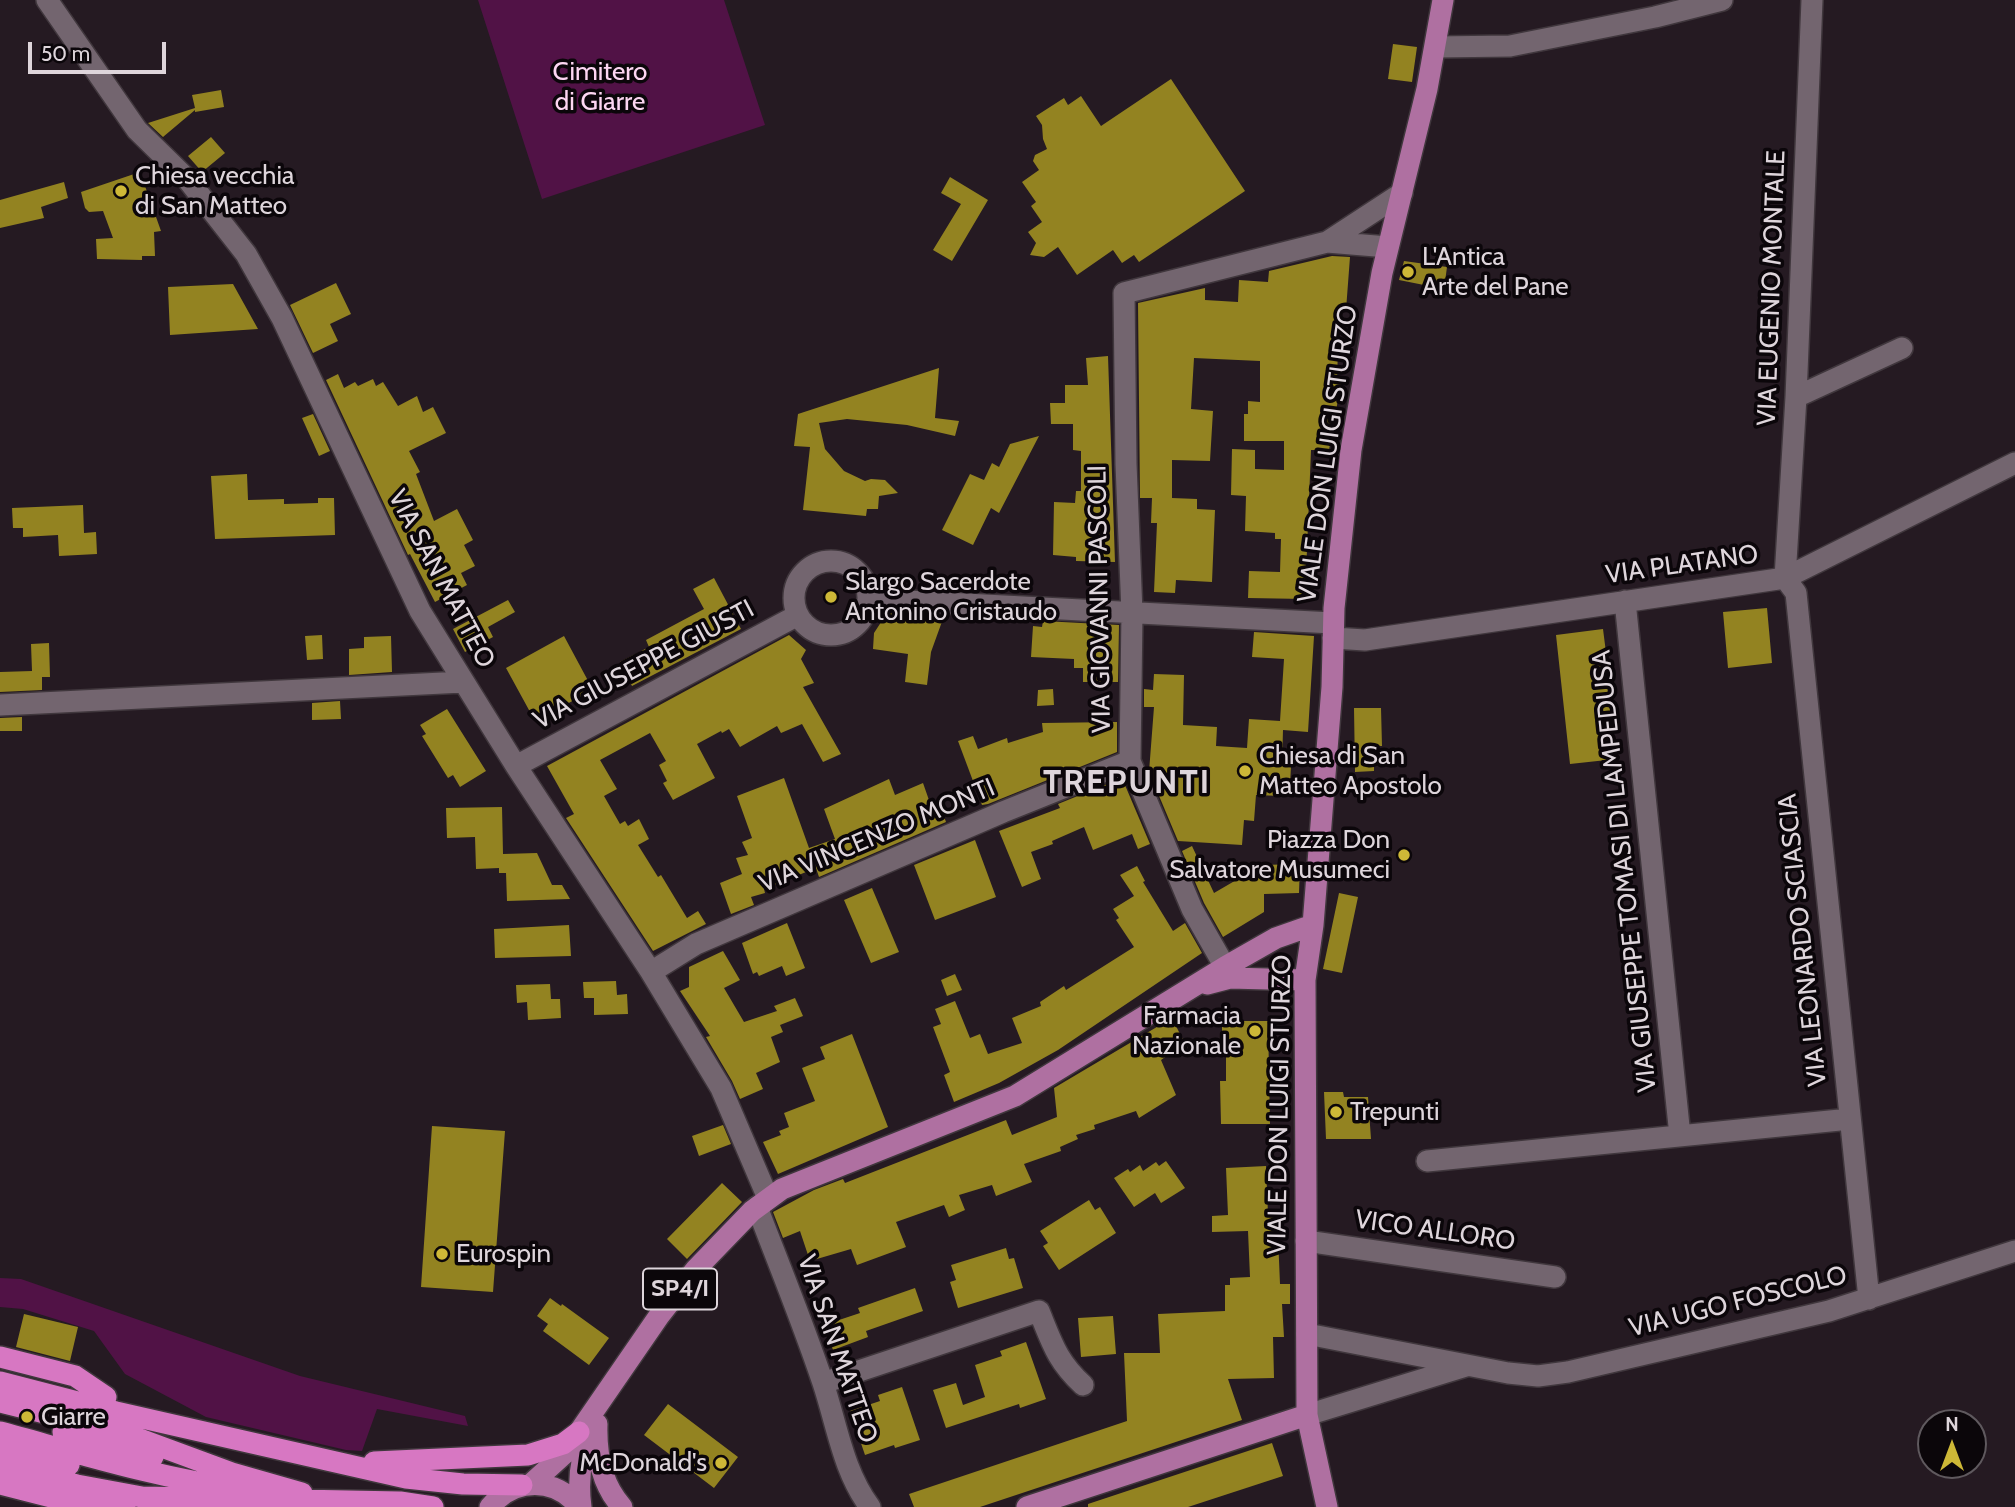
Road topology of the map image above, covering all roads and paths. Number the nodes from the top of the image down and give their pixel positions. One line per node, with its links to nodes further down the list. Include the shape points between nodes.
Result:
1 (47, 0): 18 (street, VIA SAN MATTEO, via 137,130 188,180 246,254 282,318 420,611)
2 (1443, 0): 5 (main road, VIALE DON LUIGI STURZO)
3 (1722, 0): 5 (street, via 1510,46)
4 (1812, 0): 10 (street, VIA EUGENIO MONTALE)
5 (1436, 47): 6 (main road, VIALE DON LUIGI STURZO)
6 (1402, 193): 7 (street); 8 (main road, VIALE DON LUIGI STURZO)
7 (1327, 242): 8 (street); 15 (street, VIA GIOVANNI PASCOLI, via 1124,293)
8 (1388, 247): 17 (main road, VIALE DON LUIGI STURZO, via 1351,450)
9 (1902, 348): 10 (street)
10 (1796, 397): 12 (street, VIA EUGENIO MONTALE)
11 (2015, 463): 12 (street, VIA PLATANO)
12 (1785, 578): 14 (street, VIA PLATANO); 27 (street, VIA LEONARDO SCIASCIA, via 1796,593)
13 (868, 599): 15 (street); 16 (street, via 857,625 839,634 811,629); 16 (street, via 864,581 851,566 823,562 806,571 796,586)
14 (1625, 601): 17 (street, VIA PLATANO, via 1365,640); 28 (street, VIA GIUSEPPE TOMASI DI LAMPEDUSA)
15 (1132, 613): 17 (street); 20 (street, VIA GIOVANNI PASCOLI)
16 (798, 615): 21 (street, VIA GIUSEPPE GIUSTI)
17 (1333, 631): 22 (main road, VIALE DON LUIGI STURZO)
18 (463, 682): 19 (street); 21 (street, VIA SAN MATTEO)
19 (0, 705)
20 (1129, 761): 23 (street, VIA GIOVANNI PASCOLI, via 1192,909); 24 (street, VIA VINCENZO MONTI, via 709,939)
21 (516, 766): 24 (street, VIA SAN MATTEO)
22 (1313, 925): 23 (main road, via 1276,938); 25 (main road, VIALE DON LUIGI STURZO)
23 (1225, 967): 26 (main road)
24 (652, 972): 30 (street, VIA SAN MATTEO, via 721,1088)
25 (1305, 980): 26 (main road, via 1230,978); 31 (main road, VIALE DON LUIGI STURZO)
26 (1198, 986): 30 (main road, via 1015,1096 782,1189)
27 (1850, 1119): 28 (street); 34 (street, VIA LEONARDO SCIASCIA)
28 (1680, 1136): 29 (street)
29 (1427, 1161)
30 (763, 1202): 40 (main road, SP4/I, via 696,1269); 41 (street, VIA SAN MATTEO)
31 (1306, 1241): 33 (street, VICO ALLORO); 35 (main road, VIALE DON LUIGI STURZO)
32 (2015, 1251): 34 (street, VIA UGO FOSCOLO)
33 (1555, 1277)
34 (1869, 1299): 37 (street, VIA UGO FOSCOLO, via 1568,1372 1538,1376)
35 (1307, 1334): 37 (street, VIA UGO FOSCOLO); 46 (main road, VIALE DON LUIGI STURZO)
36 (0, 1357): 43 (highway, via 75,1376)
37 (1469, 1365): 46 (street)
38 (0, 1369): 43 (highway)
39 (0, 1382): 48 (highway)
40 (614, 1382): 47 (main road); 50 (main road)
41 (823, 1383): 42 (street, via 1039,1311 1056,1354); 67 (street, VIA SAN MATTEO, via 845,1460)
42 (1083, 1385)
43 (106, 1397): 48 (highway)
44 (0, 1402): 54 (highway, via 121,1432)
45 (0, 1415): 54 (highway, via 151,1457)
46 (1307, 1415): 68 (main road); 69 (main road, VIALE DON LUIGI STURZO)
47 (598, 1417): 65 (main road, via 581,1460); 66 (main road, via 597,1451 603,1475)
48 (180, 1426): 52 (highway)
49 (0, 1432): 57 (highway)
50 (579, 1432): 52 (highway, via 563,1444 528,1455); 56 (main road, via 558,1461)
51 (0, 1449): 57 (highway, via 134,1481)
52 (334, 1462): 56 (highway, via 407,1478)
53 (0, 1466): 58 (highway, via 142,1497)
54 (232, 1473): 59 (highway)
55 (0, 1484): 60 (highway, via 59,1499)
56 (526, 1485): 64 (main road, via 501,1495); 65 (main road, via 560,1490)
57 (214, 1486): 59 (highway)
58 (234, 1500): 59 (highway); 61 (highway)
59 (327, 1501): 62 (highway); 63 (highway)
60 (125, 1507)
61 (159, 1507)
62 (350, 1507)
63 (433, 1507)
64 (490, 1507)
65 (580, 1507)
66 (622, 1507)
67 (870, 1507)
68 (1027, 1507)
69 (1327, 1507)

